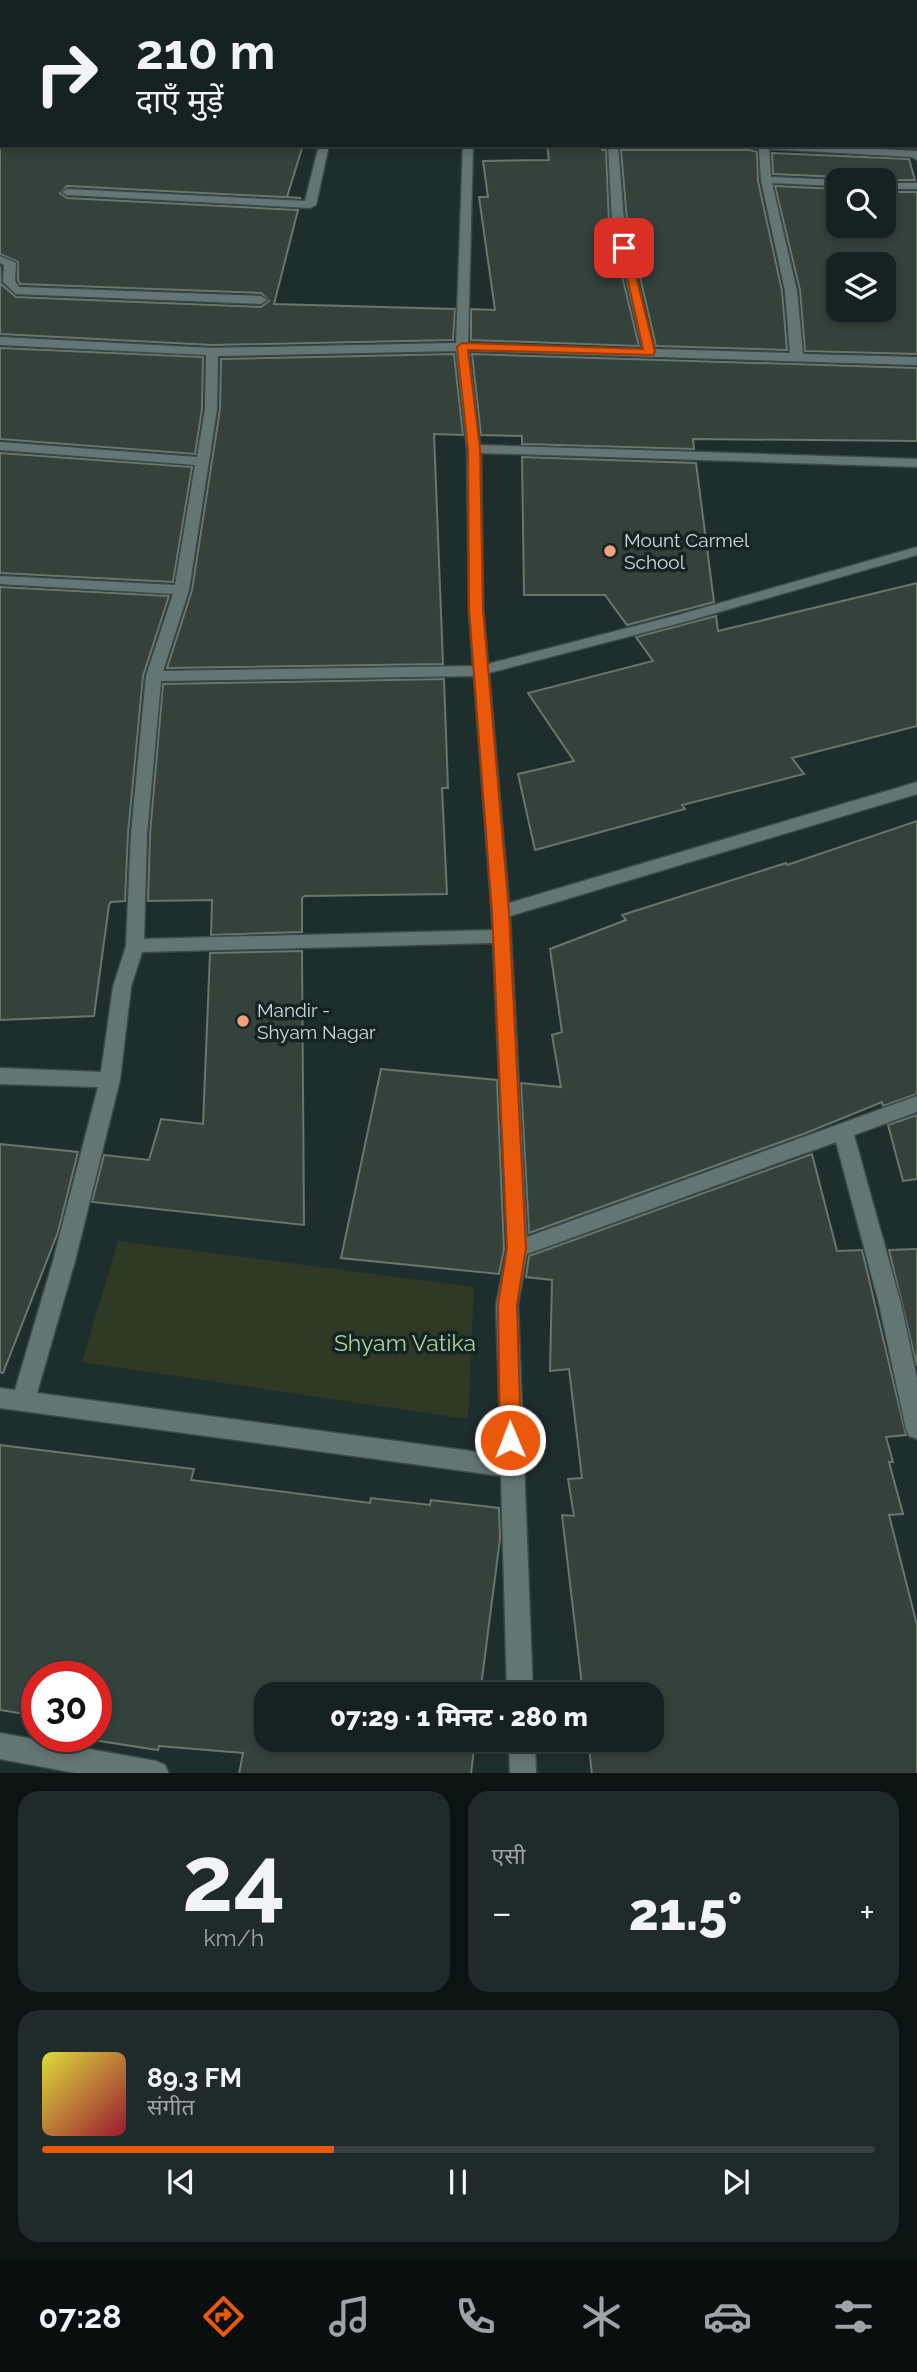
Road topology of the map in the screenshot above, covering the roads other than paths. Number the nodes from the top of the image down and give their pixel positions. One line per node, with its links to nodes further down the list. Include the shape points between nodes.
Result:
1 (324, 147): 11 (street, via 310,205)
2 (468, 147): 15 (street)
3 (613, 147): 17 (street, via 618,221)
4 (764, 147): 7 (street)
5 (787, 147): 6 (street)
6 (917, 157)
7 (766, 180): 8 (street); 18 (street, via 791,291)
8 (826, 182)
9 (896, 186): 10 (street)
10 (917, 186)
11 (67, 192)
12 (0, 259): 13 (street, via 10,263 9,282 16,290)
13 (261, 300)
14 (0, 341): 16 (street)
15 (462, 347): 16 (street); 17 (street); 21 (street)
16 (212, 352): 22 (street, via 211,409)
17 (649, 352): 18 (street)
18 (797, 357): 19 (street)
19 (917, 361)
20 (0, 446): 22 (street)
21 (474, 449): 23 (street); 27 (street)
22 (203, 462): 26 (street)
23 (917, 463)
24 (917, 551): 27 (street)
25 (0, 580): 26 (street)
26 (181, 590): 28 (street)
27 (480, 671): 28 (street); 30 (street)
28 (154, 676): 32 (street, via 139,834)
29 (917, 788): 30 (street)
30 (500, 912): 31 (street)
31 (501, 936): 32 (street); 37 (street)
32 (135, 946): 34 (street, via 122,987)
33 (0, 1076): 34 (street)
34 (110, 1080): 40 (street)
35 (917, 1104): 36 (street)
36 (843, 1132): 37 (street); 39 (street)
37 (517, 1248): 42 (street, via 507,1305)
38 (0, 1398): 40 (street)
39 (914, 1398): 41 (street)
40 (23, 1402): 42 (street)
41 (917, 1429)
42 (511, 1467): 43 (street)
43 (520, 1682)
44 (0, 1746): 46 (street)
45 (522, 1752): 47 (street)
46 (156, 1773)
47 (523, 1773)

